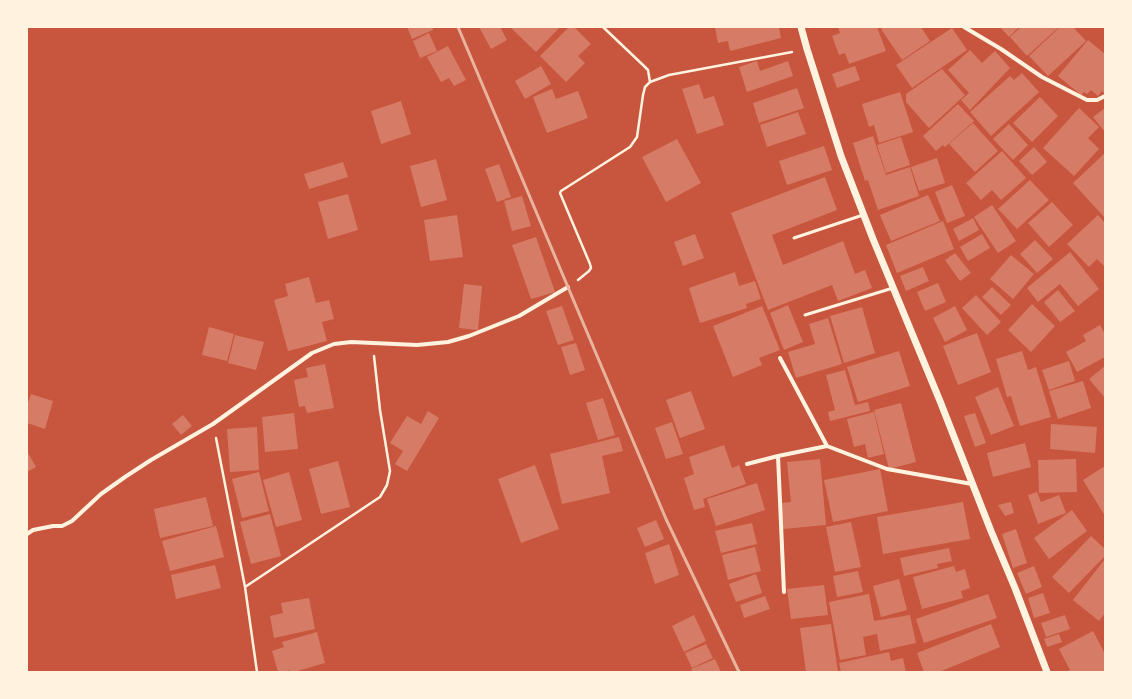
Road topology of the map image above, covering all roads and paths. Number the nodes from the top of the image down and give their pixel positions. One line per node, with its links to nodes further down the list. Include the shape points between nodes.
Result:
1 (603, 27): 5 (path, via 648,70)
2 (801, 27): 4 (street)
3 (964, 27): 6 (street, via 1042,77 1087,100 1097,100)
4 (807, 49): 5 (path, via 669,75); 7 (street)
5 (650, 82): 9 (path, via 645,87 643,95 637,137 630,147 560,193 591,268)
6 (1105, 96)
7 (863, 215): 8 (lane); 10 (street)
8 (794, 238)
9 (568, 287): 12 (street, via 519,316 469,336 448,342 417,345)
10 (893, 288): 11 (lane); 18 (street)
11 (805, 315)
12 (373, 343): 14 (street, via 334,344 312,353); 20 (path, via 390,471 387,485 380,497)
13 (780, 358): 15 (street)
14 (213, 424): 19 (street, via 125,477 101,494 72,521 62,526 33,530); 20 (path)
15 (827, 446): 16 (street); 18 (street, via 887,469)
16 (778, 456): 17 (street); 21 (street)
17 (747, 464)
18 (972, 484): 23 (street)
19 (27, 534)
20 (245, 587): 22 (path)
21 (784, 592)
22 (257, 672)
23 (1047, 672)

